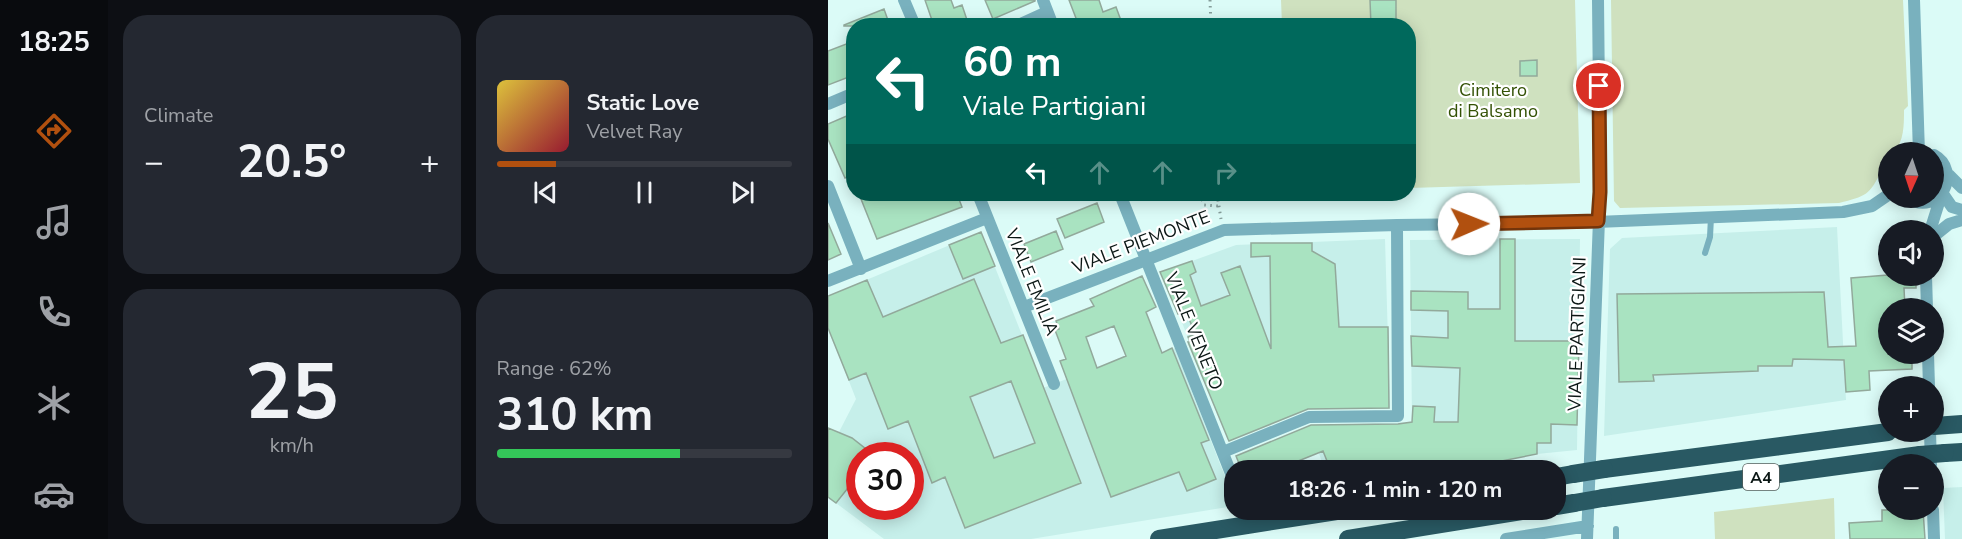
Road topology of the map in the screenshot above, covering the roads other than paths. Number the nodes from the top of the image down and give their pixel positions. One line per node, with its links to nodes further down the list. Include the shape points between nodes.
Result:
1 (904, 0): 5 (street)
2 (1598, 0): 23 (street, VIALE PARTIGIANI)
3 (1914, 0): 9 (street)
4 (1045, 6): 6 (street)
5 (912, 18)
6 (1028, 18)
7 (846, 96): 8 (street)
8 (828, 104)
9 (1919, 142)
10 (1944, 164): 11 (street)
11 (1949, 175): 13 (street); 14 (street)
12 (828, 186): 28 (street)
13 (1962, 188)
14 (1944, 192)
15 (1944, 197): 19 (street, via 1952,207)
16 (981, 201): 20 (street, VIALE EMILIA)
17 (1123, 201): 27 (street, VIALE VENETO)
18 (1878, 202): 21 (street, VIALE PIEMONTE, via 1843,212)
19 (1962, 210)
20 (987, 218): 28 (street); 30 (street, VIALE EMILIA)
21 (1711, 218): 23 (street, VIALE PIEMONTE); 26 (lane)
22 (1962, 219): 25 (street)
23 (1598, 221): 24 (street, VIALE PIEMONTE); 43 (street, VIALE PARTIGIANI)
24 (1397, 225): 27 (street, VIALE PIEMONTE, via 1224,230); 35 (street, via 1398,416 1309,417)
25 (1944, 228)
26 (1706, 253)
27 (1146, 260): 30 (street, VIALE PIEMONTE); 35 (street, VIALE VENETO)
28 (861, 269): 29 (street)
29 (828, 281)
30 (1024, 307): 31 (street, VIALE EMILIA)
31 (1054, 384)
32 (1962, 424): 33 (highway)
33 (1944, 427)
34 (1878, 433): 38 (highway, A4, bridge)
35 (1223, 452): 36 (street, VIALE VENETO)
36 (1226, 460)
37 (1878, 464): 39 (highway, A4, bridge)
38 (1566, 475)
39 (1566, 504)
40 (1280, 520): 45 (highway)
41 (1466, 520): 46 (highway)
42 (1933, 520): 50 (street)
43 (1588, 526): 47 (street); 48 (street, VIALE PARTIGIANI)
44 (1616, 529): 49 (lane)
45 (1159, 539)
46 (1348, 539)
47 (1506, 539)
48 (1587, 539)
49 (1616, 539)
50 (1934, 539)

